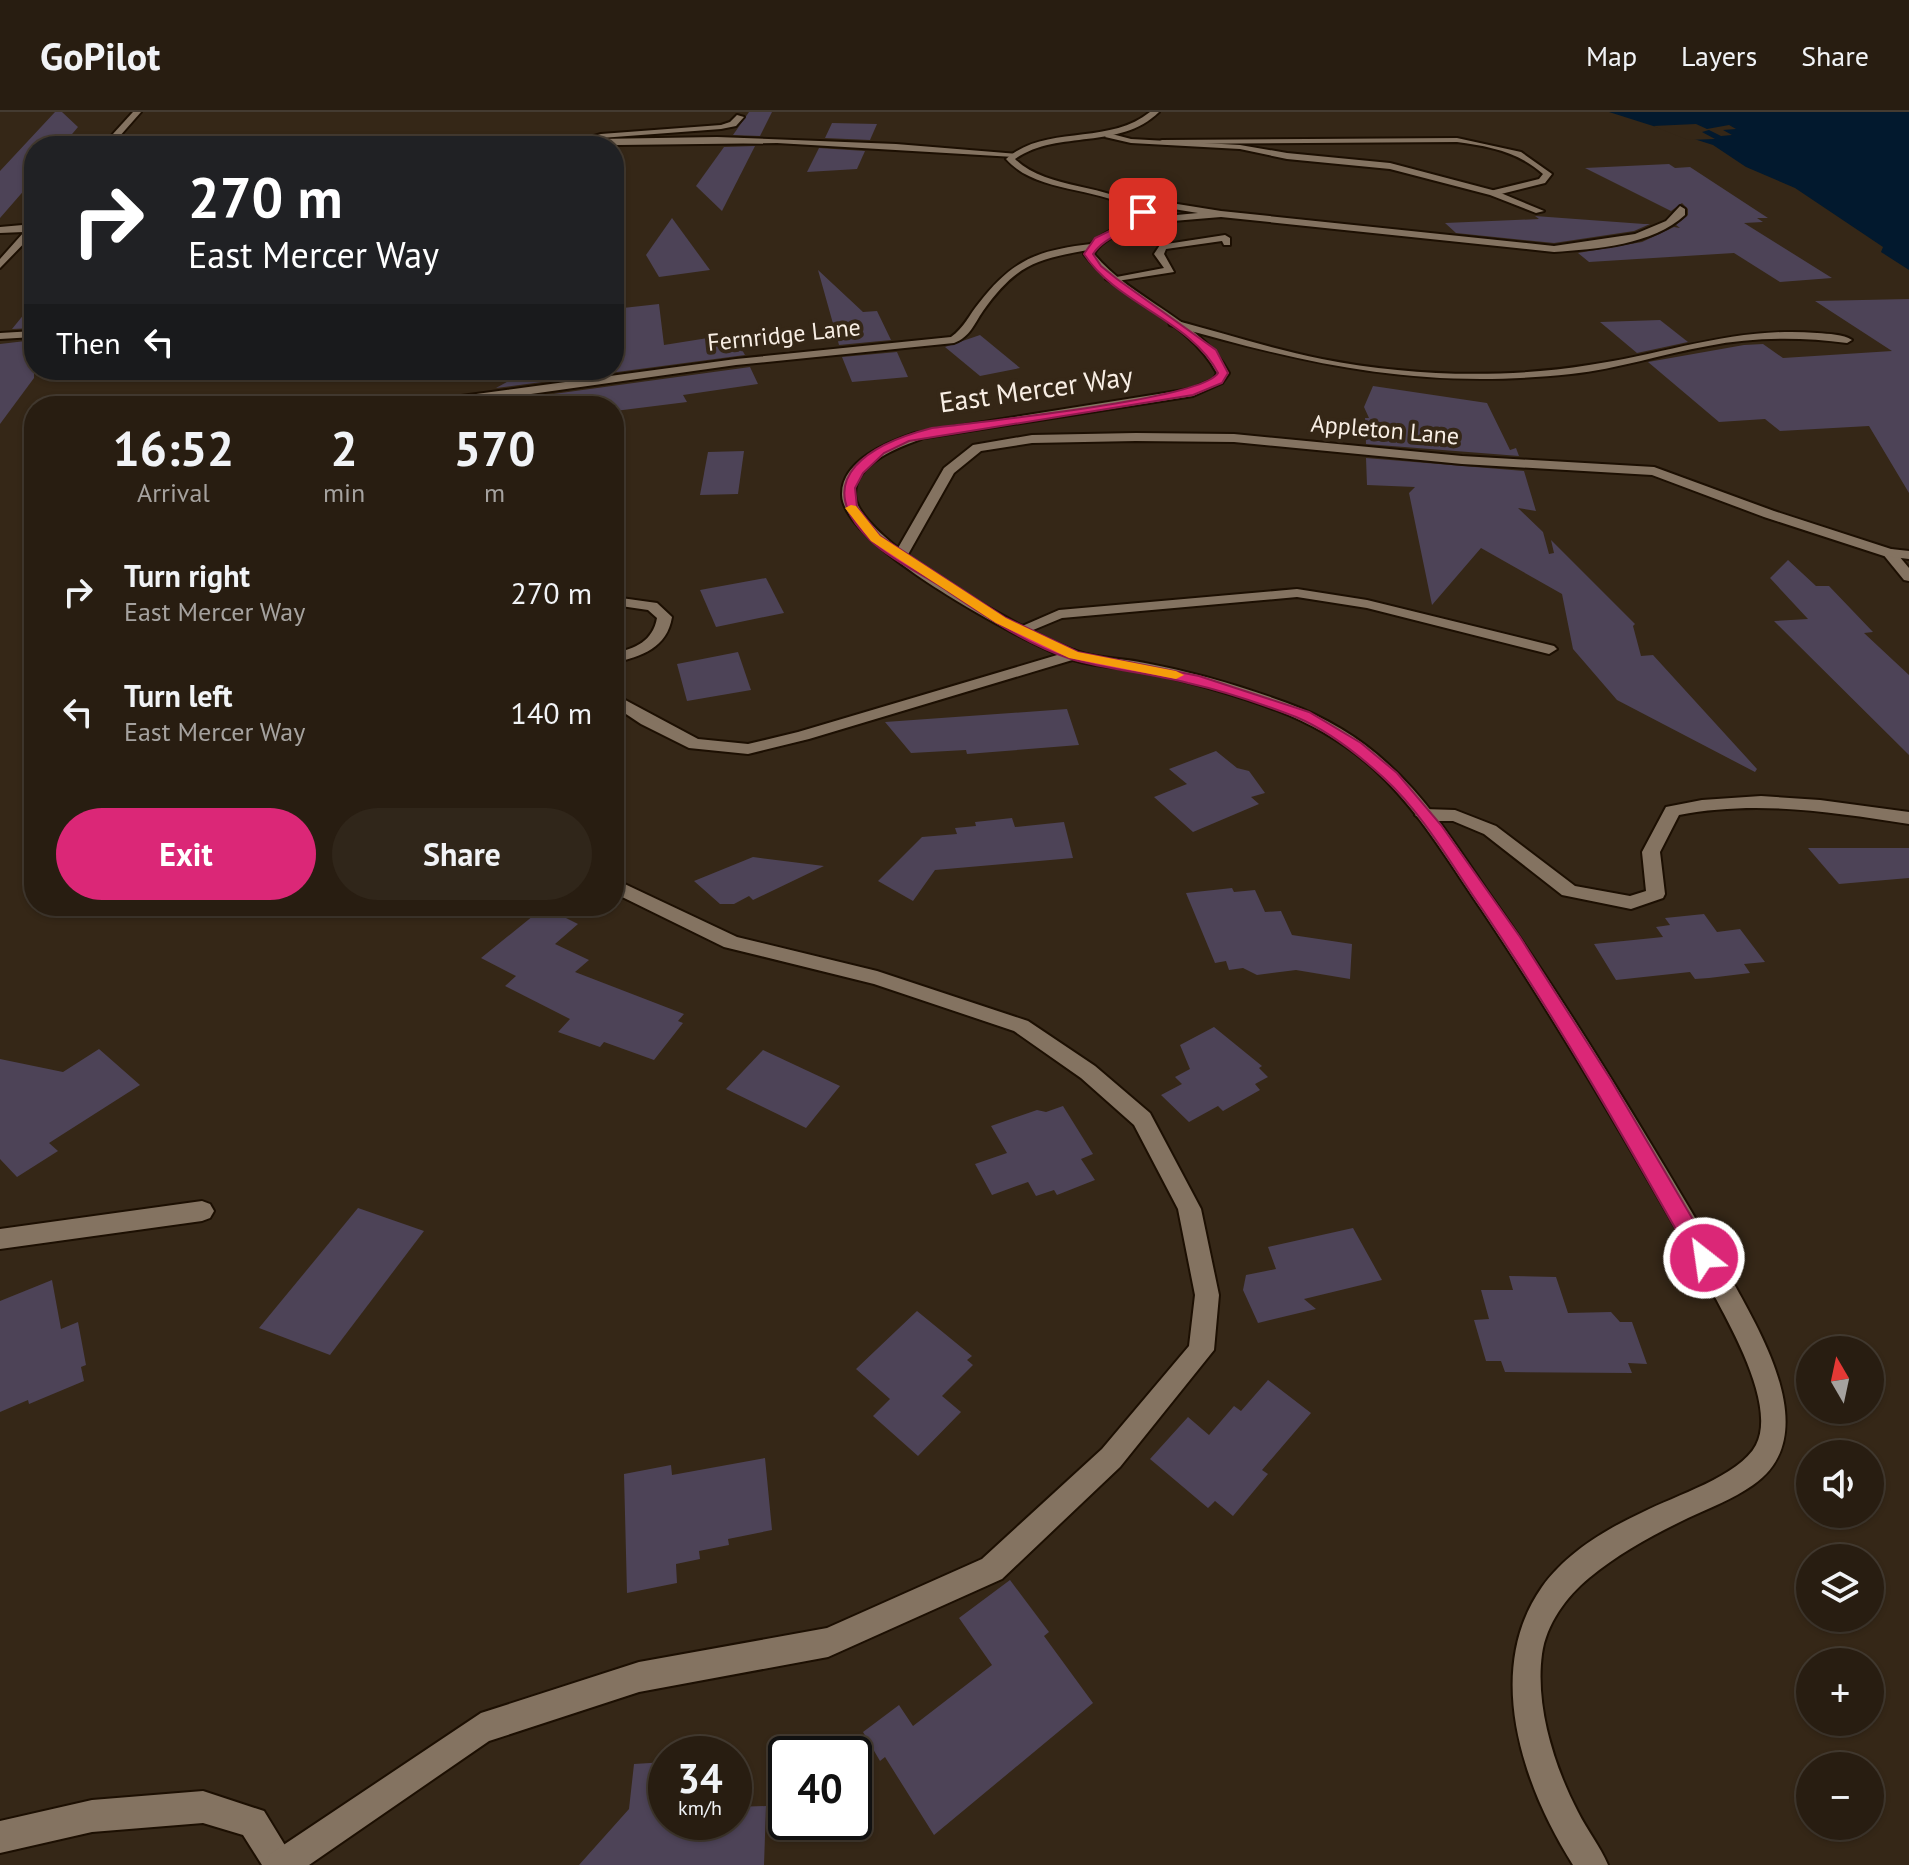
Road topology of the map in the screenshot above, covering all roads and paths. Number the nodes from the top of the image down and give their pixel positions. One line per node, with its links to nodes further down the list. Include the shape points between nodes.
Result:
1 (137, 112): 5 (street)
2 (1155, 112): 4 (street, via 1145,122)
3 (740, 117): 6 (street, via 721,127)
4 (1108, 135): 7 (street); 9 (street)
5 (115, 136)
6 (601, 136)
7 (1162, 142): 10 (street, via 1390,166); 10 (street, via 1477,142 1502,148 1548,174 1542,181)
8 (624, 144): 9 (street, via 853,143)
9 (1014, 154): 11 (street, via 1013,164 1028,173)
10 (1493, 193): 13 (street)
11 (1121, 198): 14 (street); 15 (street, via 1143,212)
12 (1680, 209): 14 (street, via 1668,226 1604,243 1554,249)
13 (1539, 211)
14 (1221, 214): 15 (street)
15 (1137, 221): 20 (street)
16 (24, 229): 17 (street)
17 (0, 230)
18 (24, 238): 21 (street)
19 (1227, 243): 22 (street, via 1225,238 1163,247 1159,254 1170,270)
20 (1091, 247): 22 (street, East Mercer Way, via 1097,267); 27 (street, Fernridge Lane, via 1031,258 954,340)
21 (0, 265)
22 (1111, 279): 23 (street, East Mercer Way)
23 (1174, 323): 26 (street, via 1312,359 1432,374 1571,371 1750,337); 31 (street, East Mercer Way, via 1213,352 1223,373 1218,381 1138,403 932,432 880,451 858,471 849,488 851,508 876,539)
24 (24, 335): 25 (street)
25 (0, 336)
26 (1847, 340)
27 (624, 377)
28 (606, 380): 29 (street, Fernridge Lane)
29 (490, 396)
30 (1889, 553): 31 (street, Appleton Lane, via 1642,469 1462,460 1234,438 1136,437 1032,439 977,448 949,471); 32 (street, Appleton Lane); 33 (street)
31 (901, 555): 35 (street, East Mercer Way)
32 (1909, 555)
33 (1909, 577)
34 (624, 602): 37 (street, via 652,606 665,617 664,631 652,645)
35 (1021, 630): 36 (street, via 1059,614 1297,593 1367,604); 38 (street, East Mercer Way)
36 (1549, 649)
37 (624, 655)
38 (1074, 655): 39 (street, via 748,749 695,744); 40 (street, East Mercer Way, via 1194,679 1304,715 1379,766)
39 (624, 706)
40 (1424, 815): 41 (street, via 1455,816 1490,830 1569,891 1631,903 1656,894 1651,852 1672,811 1710,801 1800,802); 47 (street, East Mercer Way, via 1514,941 1604,1085 1733,1308 1771,1398 1773,1436 1761,1462 1734,1483 1598,1551 1548,1597 1527,1651 1528,1708 1544,1769 1569,1831)
41 (1909, 818)
42 (624, 890): 46 (street, via 731,942 877,978 1021,1026 1088,1072 1142,1119 1189,1209 1207,1295 1201,1350 1111,1458 992,1569 828,1642 639,1677 481,1728)
43 (202, 1211): 44 (street)
44 (0, 1239)
45 (0, 1837): 46 (street, via 92,1816 203,1807 253,1822)
46 (281, 1865)
47 (1592, 1865)

